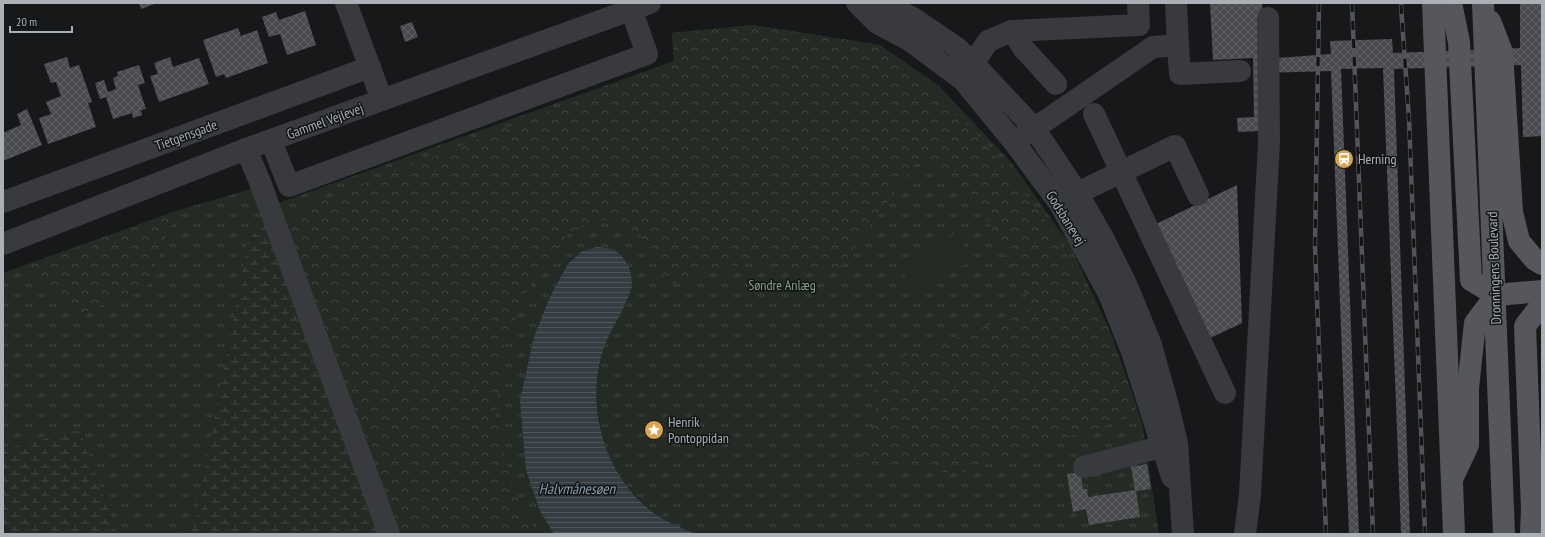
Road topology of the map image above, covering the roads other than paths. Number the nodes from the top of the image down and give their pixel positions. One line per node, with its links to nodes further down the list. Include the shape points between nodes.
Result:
1 (346, 3): 13 (street)
2 (857, 3): 14 (street, Godsbanevej, via 878,23)
3 (882, 3): 14 (street, Godsbanevej, via 913,18 956,47)
4 (1138, 3): 11 (street, via 1139,25)
5 (1176, 3): 12 (street)
6 (1434, 3): 35 (main road)
7 (1451, 3): 30 (main road, via 1459,42 1471,280)
8 (1483, 4): 28 (main road, via 1502,52 1512,212 1519,241 1535,260); 30 (main road, Dronningens Boulevard)
9 (640, 6): 17 (street, Gammel Vejlevej); 20 (street, via 647,54 289,186)
10 (1268, 18): 38 (street, via 1269,142 1250,496)
11 (1012, 31): 14 (street, via 988,41); 16 (street, via 1024,49)
12 (1178, 45): 15 (street, via 1180,74); 19 (street, via 1153,47)
13 (370, 67): 17 (street); 26 (street, Tietgensgade)
14 (968, 71): 19 (street, Godsbanevej); 21 (street, Godsbanevej)
15 (1240, 71)
16 (1056, 84)
17 (382, 100): 20 (street, Gammel Vejlevej)
18 (1094, 114): 23 (street)
19 (1034, 128): 21 (street); 25 (street, Godsbanevej)
20 (271, 141): 22 (street, Gammel Vejlevej)
21 (1014, 142): 25 (street, Godsbanevej)
22 (246, 149): 27 (street, Gammel Vejlevej); 36 (street)
23 (1122, 172): 24 (street, via 1175,146); 25 (street); 32 (street)
24 (1198, 195)
25 (1069, 199): 33 (street, Godsbanevej, via 1085,248 1115,309)
26 (3, 202)
27 (3, 244)
28 (1542, 264)
29 (1542, 291): 30 (main road)
30 (1496, 295): 35 (main road, via 1474,323 1468,388 1468,445); 40 (main road, Dronningens Boulevard)
31 (1542, 304): 41 (main road, via 1525,326)
32 (1225, 393)
33 (1169, 445): 34 (street); 37 (street, Godsbanevej, via 1180,499)
34 (1084, 467)
35 (1451, 480): 39 (main road)
36 (389, 534)
37 (1183, 534)
38 (1245, 534)
39 (1454, 534)
40 (1504, 534)
41 (1531, 534)

